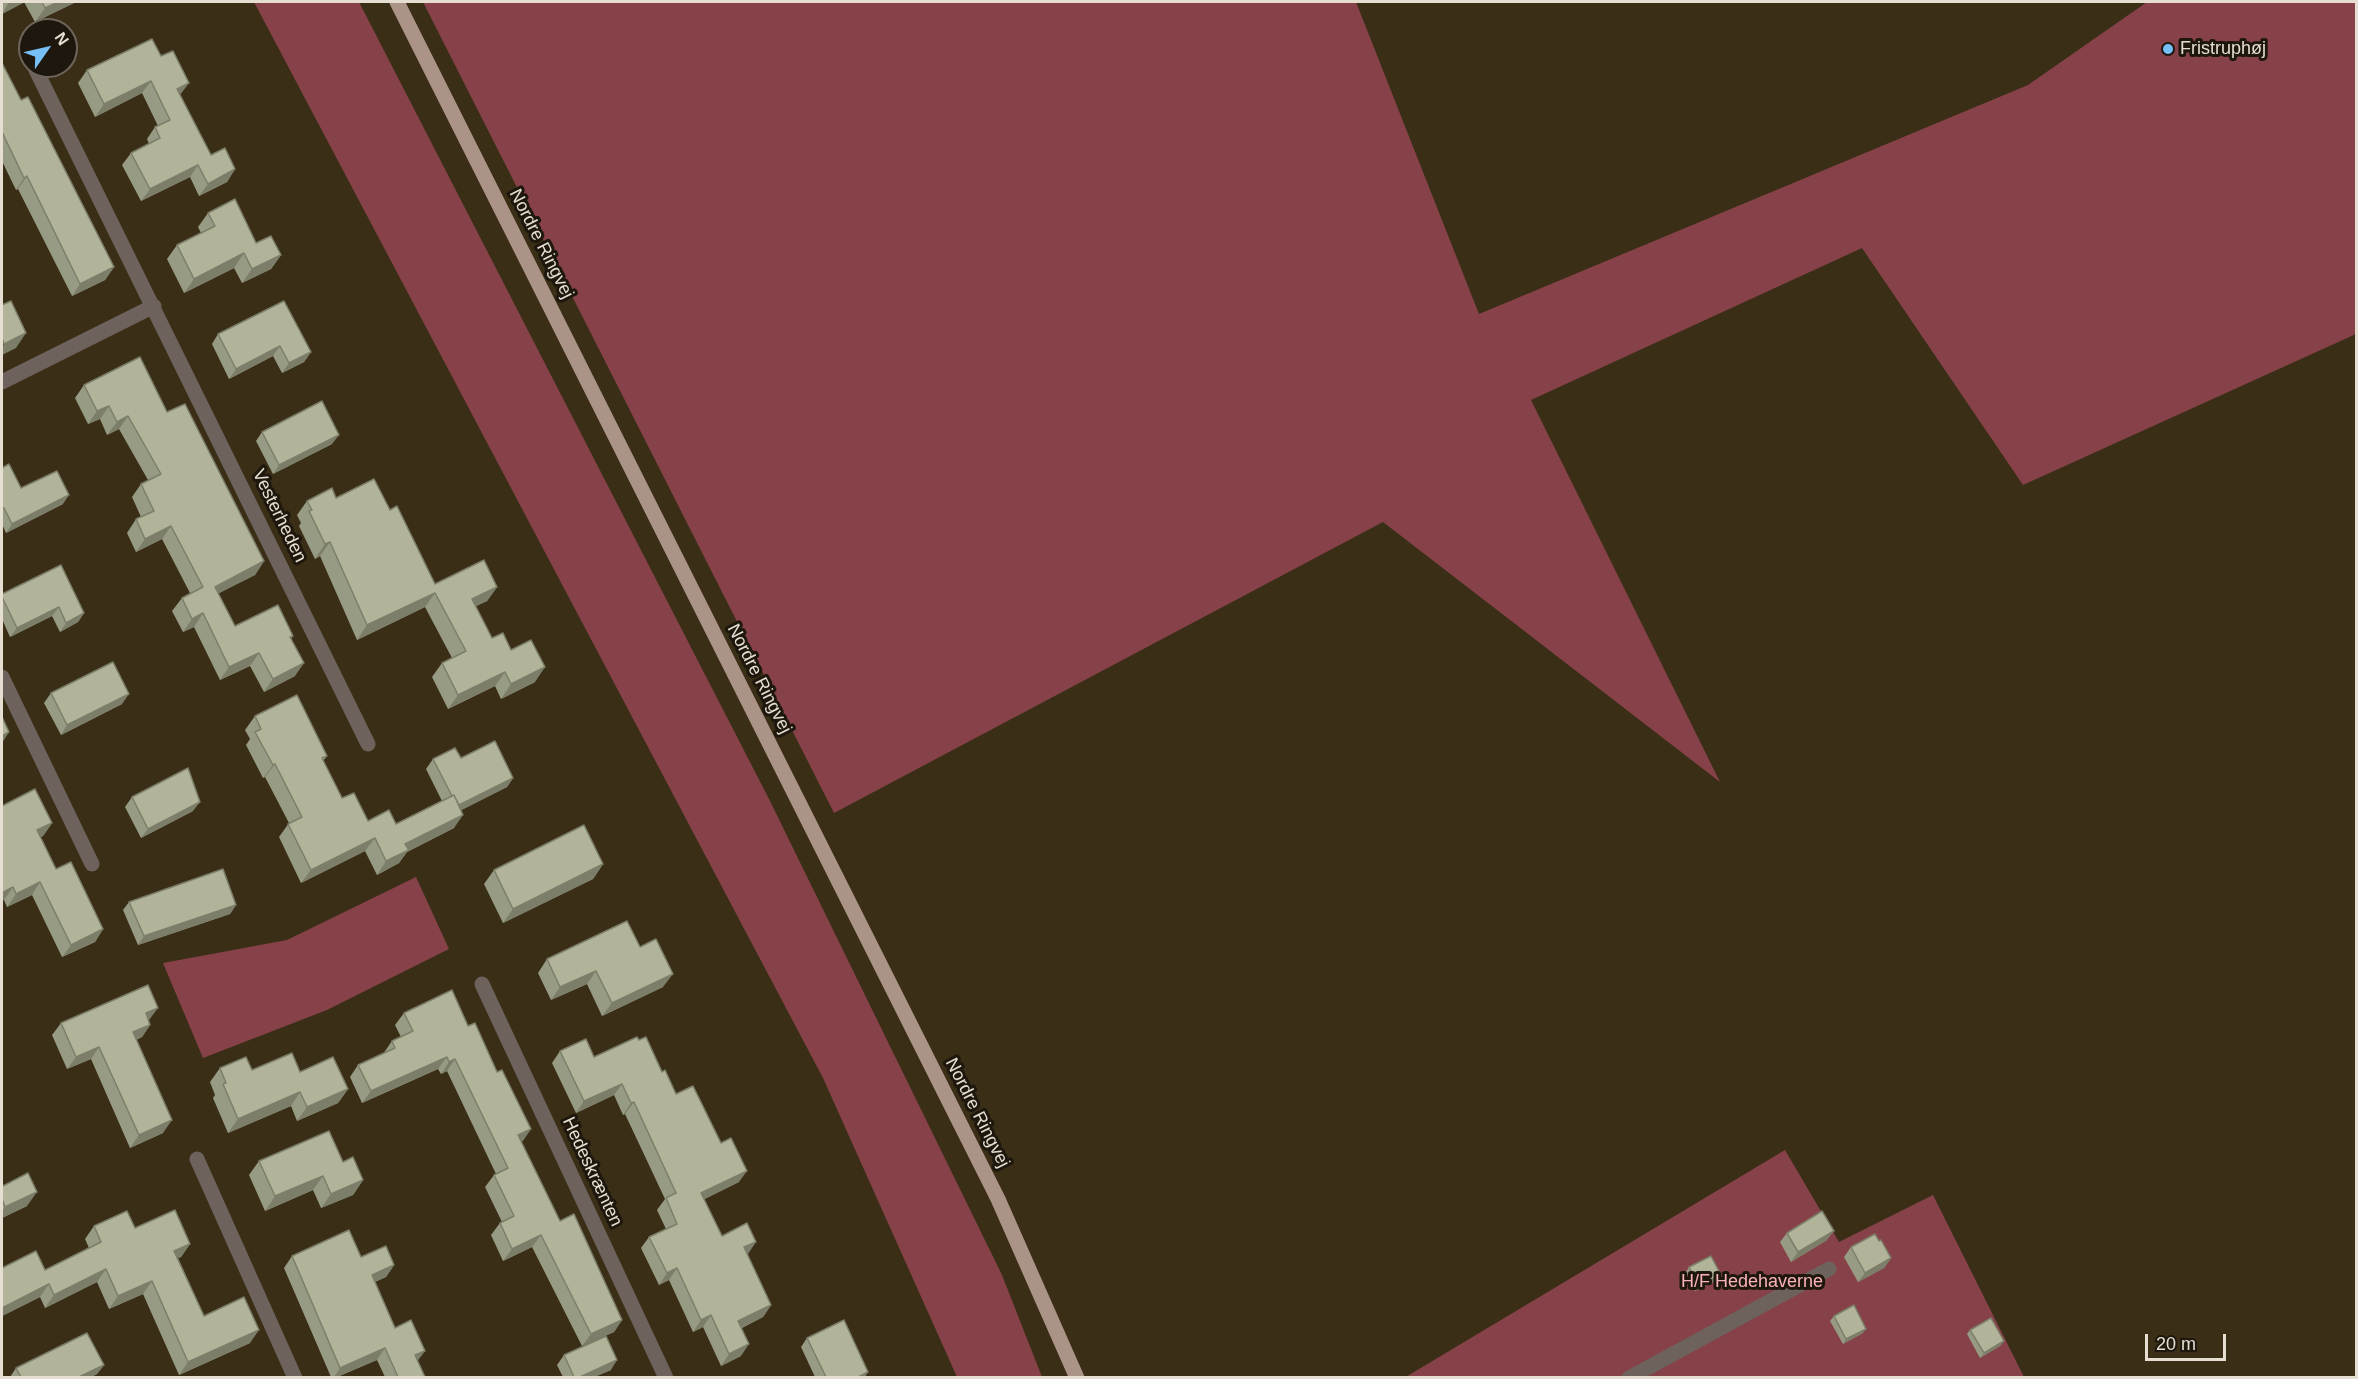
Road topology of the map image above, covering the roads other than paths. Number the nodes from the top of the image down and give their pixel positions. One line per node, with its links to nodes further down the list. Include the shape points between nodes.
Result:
1 (397, 2): 13 (main road, Nordre Ringvej, via 999,1199)
2 (40, 78): 3 (street, Vesterheden)
3 (154, 306): 4 (street); 6 (street, Vesterheden)
4 (2, 382)
5 (2, 677): 7 (street)
6 (368, 744)
7 (92, 864)
8 (483, 984): 12 (street, Hedeskrænten)
9 (197, 1159): 11 (street)
10 (1829, 1269): 14 (street)
11 (295, 1377)
12 (666, 1377)
13 (1077, 1377)
14 (1629, 1377)

